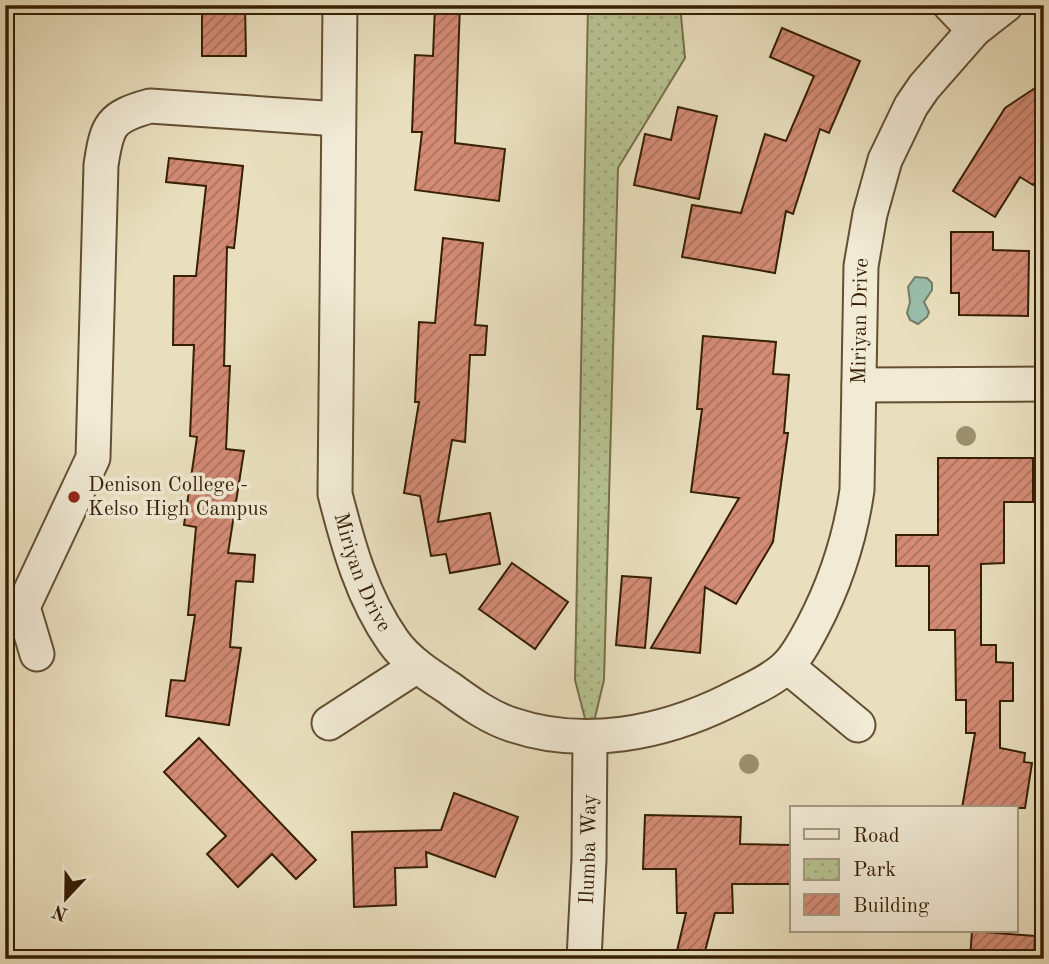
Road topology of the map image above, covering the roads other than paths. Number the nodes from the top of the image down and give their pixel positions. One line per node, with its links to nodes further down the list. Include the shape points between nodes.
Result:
1 (340, 5): 5 (street, Miriyan Drive)
2 (950, 5): 4 (street)
3 (1006, 5): 4 (street, Miriyan Drive)
4 (974, 30): 7 (street, Miriyan Drive, via 923,87 885,160 861,266)
5 (338, 119): 8 (street, via 150,106 127,112 106,132 101,165 93,458); 10 (street, Miriyan Drive, via 335,494 348,548 374,610 393,642)
6 (1044, 384): 7 (street)
7 (859, 385): 11 (street, Miriyan Drive, via 857,491 849,537 816,621)
8 (14, 605): 9 (street)
9 (37, 654)
10 (417, 666): 12 (street); 14 (street, Miriyan Drive, via 512,725)
11 (787, 666): 13 (street); 14 (street, Miriyan Drive, via 750,690 685,719)
12 (329, 723)
13 (858, 725)
14 (590, 738): 15 (street, Ilumba Way)
15 (584, 959)

